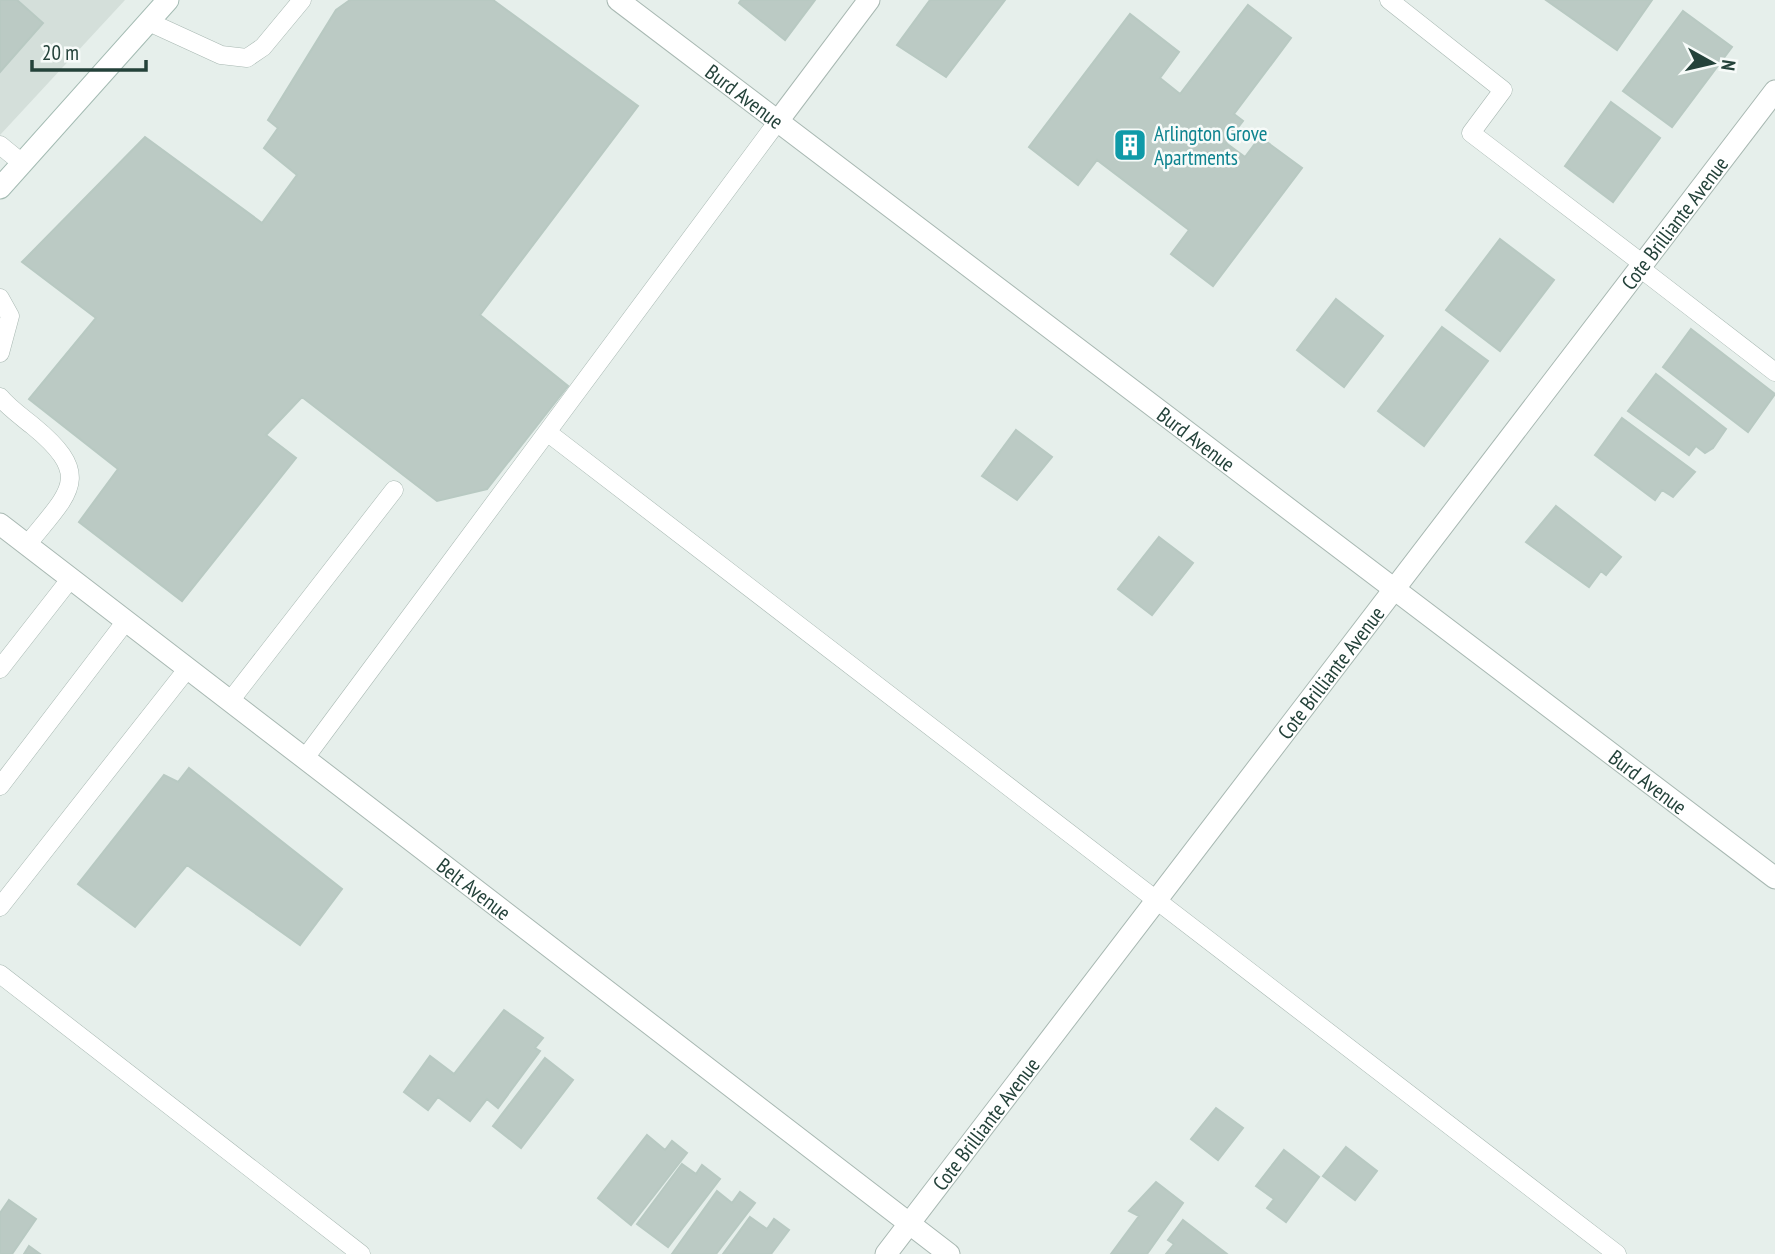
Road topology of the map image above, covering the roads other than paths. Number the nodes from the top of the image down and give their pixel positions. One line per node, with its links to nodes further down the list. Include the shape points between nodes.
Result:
1 (169, 0): 6 (street)
2 (302, 0): 6 (lane, via 263,47 247,58 221,55)
3 (618, 0): 8 (street, Burd Avenue)
4 (869, 0): 8 (street)
5 (1389, 0): 12 (lane, via 1503,90 1471,133)
6 (149, 22): 10 (street)
7 (1775, 91): 12 (street, Cote Brilliante Avenue)
8 (778, 121): 17 (lane); 22 (street, Burd Avenue)
9 (0, 145): 10 (lane)
10 (22, 163): 11 (street)
11 (0, 188)
12 (1642, 266): 15 (lane); 22 (street, Cote Brilliante Avenue)
13 (0, 298): 14 (lane, via 10,317)
14 (0, 352)
15 (1775, 372)
16 (0, 397): 20 (lane, via 60,449 71,468 64,498)
17 (547, 432): 27 (lane); 30 (lane)
18 (394, 490): 26 (lane)
19 (0, 524): 20 (street, Belt Avenue)
20 (27, 545): 21 (street, Belt Avenue)
21 (71, 578): 23 (street, Belt Avenue); 25 (lane)
22 (1397, 590): 29 (street, Burd Avenue); 30 (street, Cote Brilliante Avenue)
23 (126, 621): 24 (street, Belt Avenue); 28 (lane)
24 (188, 668): 26 (street, Belt Avenue); 31 (lane)
25 (0, 669)
26 (230, 701): 27 (street, Belt Avenue)
27 (305, 758): 33 (street, Belt Avenue)
28 (0, 786)
29 (1775, 878)
30 (1157, 901): 33 (street, Cote Brilliante Avenue); 37 (lane)
31 (0, 907)
32 (0, 974): 34 (lane)
33 (909, 1224): 35 (street, Cote Brilliante Avenue); 36 (street, Belt Avenue)
34 (361, 1254)
35 (887, 1254)
36 (949, 1254)
37 (1617, 1254)

